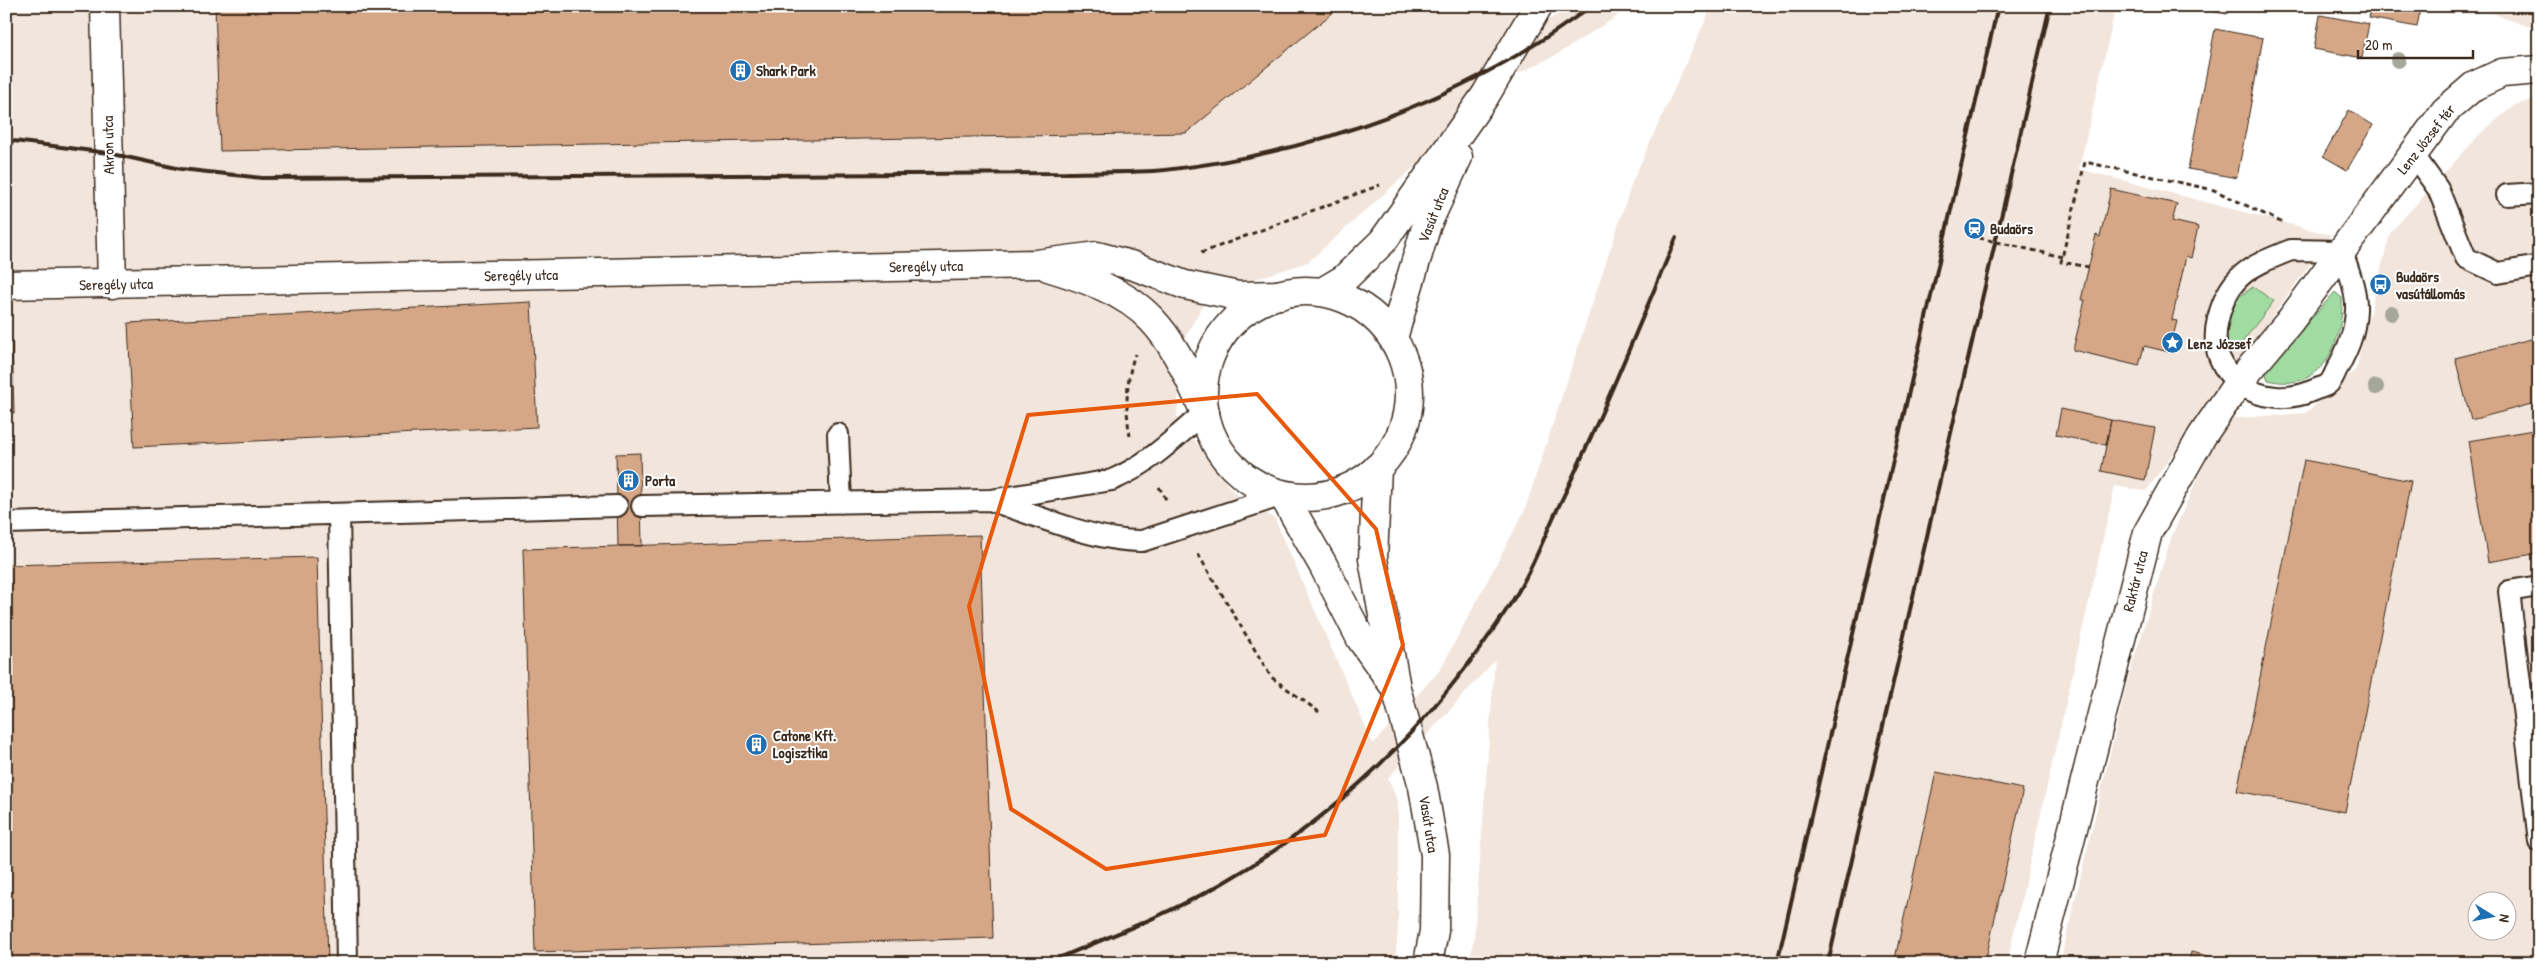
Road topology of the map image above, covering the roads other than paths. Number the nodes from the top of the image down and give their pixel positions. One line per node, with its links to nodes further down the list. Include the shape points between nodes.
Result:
1 (105, 6): 11 (street, Akron utca)
2 (1538, 6): 4 (street, Vasút utca)
3 (2539, 70): 5 (street, Lenz József tér, via 2502,73 2474,86 2445,111)
4 (1485, 96): 13 (street, Vasút utca, via 1383,241 1344,279); 15 (street, Vasút utca, via 1427,224)
5 (2413, 154): 8 (street, Lenz József tér); 10 (lane, via 2438,189 2466,258 2498,273)
6 (2539, 193): 7 (lane)
7 (2507, 195)
8 (2342, 251): 16 (street, Raktár utca); 16 (lane, via 2291,250 2256,264 2239,277 2223,300 2214,334 2219,362); 16 (lane, via 2356,309 2351,345 2329,384 2300,397 2271,398)
9 (1036, 264): 11 (street, Seregély utca); 14 (street, Seregély utca, via 1097,256 1175,281 1238,296); 17 (street, Seregély utca, via 1084,278 1121,297 1152,319 1178,358)
10 (2539, 266)
11 (112, 284): 12 (street, Seregély utca)
12 (6, 285)
13 (1322, 292): 14 (street); 15 (street, via 1363,308)
14 (1280, 294): 17 (street, via 1244,312 1218,341 1209,359 1204,385)
15 (1392, 338): 19 (street, via 1403,360 1408,406 1403,429)
16 (2238, 383): 32 (street, Raktár utca, via 2202,436 2148,532)
17 (1205, 412): 20 (street, via 1212,436 1224,457 1241,474); 21 (lane, via 1130,473 1112,480)
18 (838, 434): 22 (lane)
19 (1377, 468): 20 (street, via 1362,481 1324,496); 28 (street, Vasút utca, via 1373,559)
20 (1283, 495): 21 (lane, via 1142,541 1103,537); 28 (street, Vasút utca, via 1361,639)
21 (991, 500): 22 (lane)
22 (841, 503): 24 (lane)
23 (617, 506): 25 (lane)
24 (642, 506)
25 (339, 514): 26 (lane); 30 (lane)
26 (6, 523)
27 (2539, 586): 29 (lane, via 2509,590)
28 (1396, 688): 31 (street, Vasút utca, via 1423,787 1435,855 1434,931)
29 (2539, 841)
30 (347, 963)
31 (1428, 963)
32 (2039, 963)

